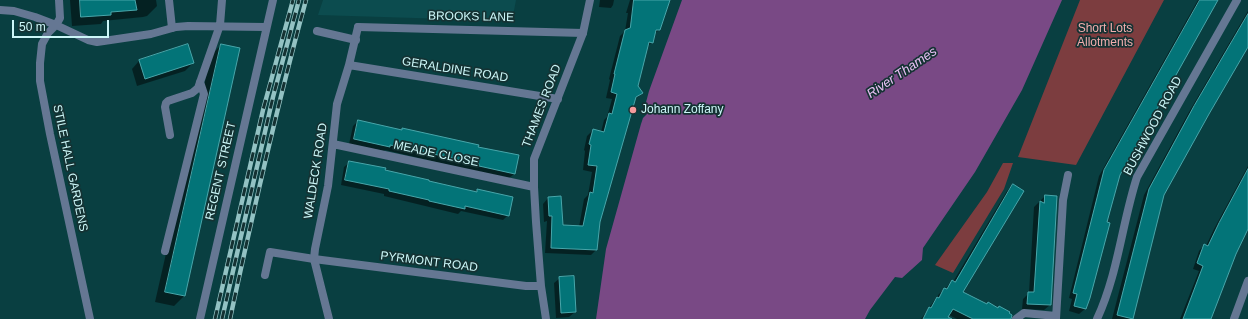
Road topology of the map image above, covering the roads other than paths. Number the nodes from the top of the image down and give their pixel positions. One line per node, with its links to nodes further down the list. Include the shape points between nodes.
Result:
1 (59, 0): 8 (street, via 60,18)
2 (170, 0): 11 (street)
3 (222, 0): 9 (street)
4 (272, 0): 12 (street, REGENT STREET)
5 (590, 0): 14 (street, THAMES ROAD)
6 (1237, 0): 34 (street, BUSHWOOD ROAD, via 1138,176 1109,287)
7 (0, 10): 8 (street, via 14,11)
8 (56, 25): 11 (street, via 98,42); 29 (street, STILE HALL GARDENS, via 42,44 40,81)
9 (220, 26): 11 (street); 12 (street); 17 (street)
10 (358, 27): 14 (street, BROOKS LANE); 15 (street, WALDECK ROAD)
11 (172, 28)
12 (265, 28): 30 (street, REGENT STREET)
13 (317, 31): 15 (street)
14 (583, 33): 18 (street, THAMES ROAD)
15 (356, 40): 16 (street, WALDECK ROAD)
16 (349, 65): 18 (street, GERALDINE ROAD); 20 (street, WALDECK ROAD, via 337,104)
17 (200, 82): 19 (street, via 196,91 166,103); 23 (street, via 204,94)
18 (558, 99): 22 (street, THAMES ROAD, via 534,159)
19 (170, 135)
20 (333, 144): 22 (street, MEADE CLOSE); 24 (street, WALDECK ROAD)
21 (1068, 175): 28 (street, via 1063,200)
22 (534, 187): 27 (street, THAMES ROAD)
23 (165, 251)
24 (314, 259): 25 (street, PYRMONT ROAD, via 270,252); 27 (street, PYRMONT ROAD); 31 (street, WALDECK ROAD)
25 (265, 275)
26 (1248, 281): 35 (street)
27 (541, 286): 32 (street, THAMES ROAD)
28 (1056, 318): 33 (street, via 1024,313)
29 (90, 319)
30 (200, 319)
31 (329, 319)
32 (546, 319)
33 (1016, 319)
34 (1097, 319)
35 (1234, 319)

